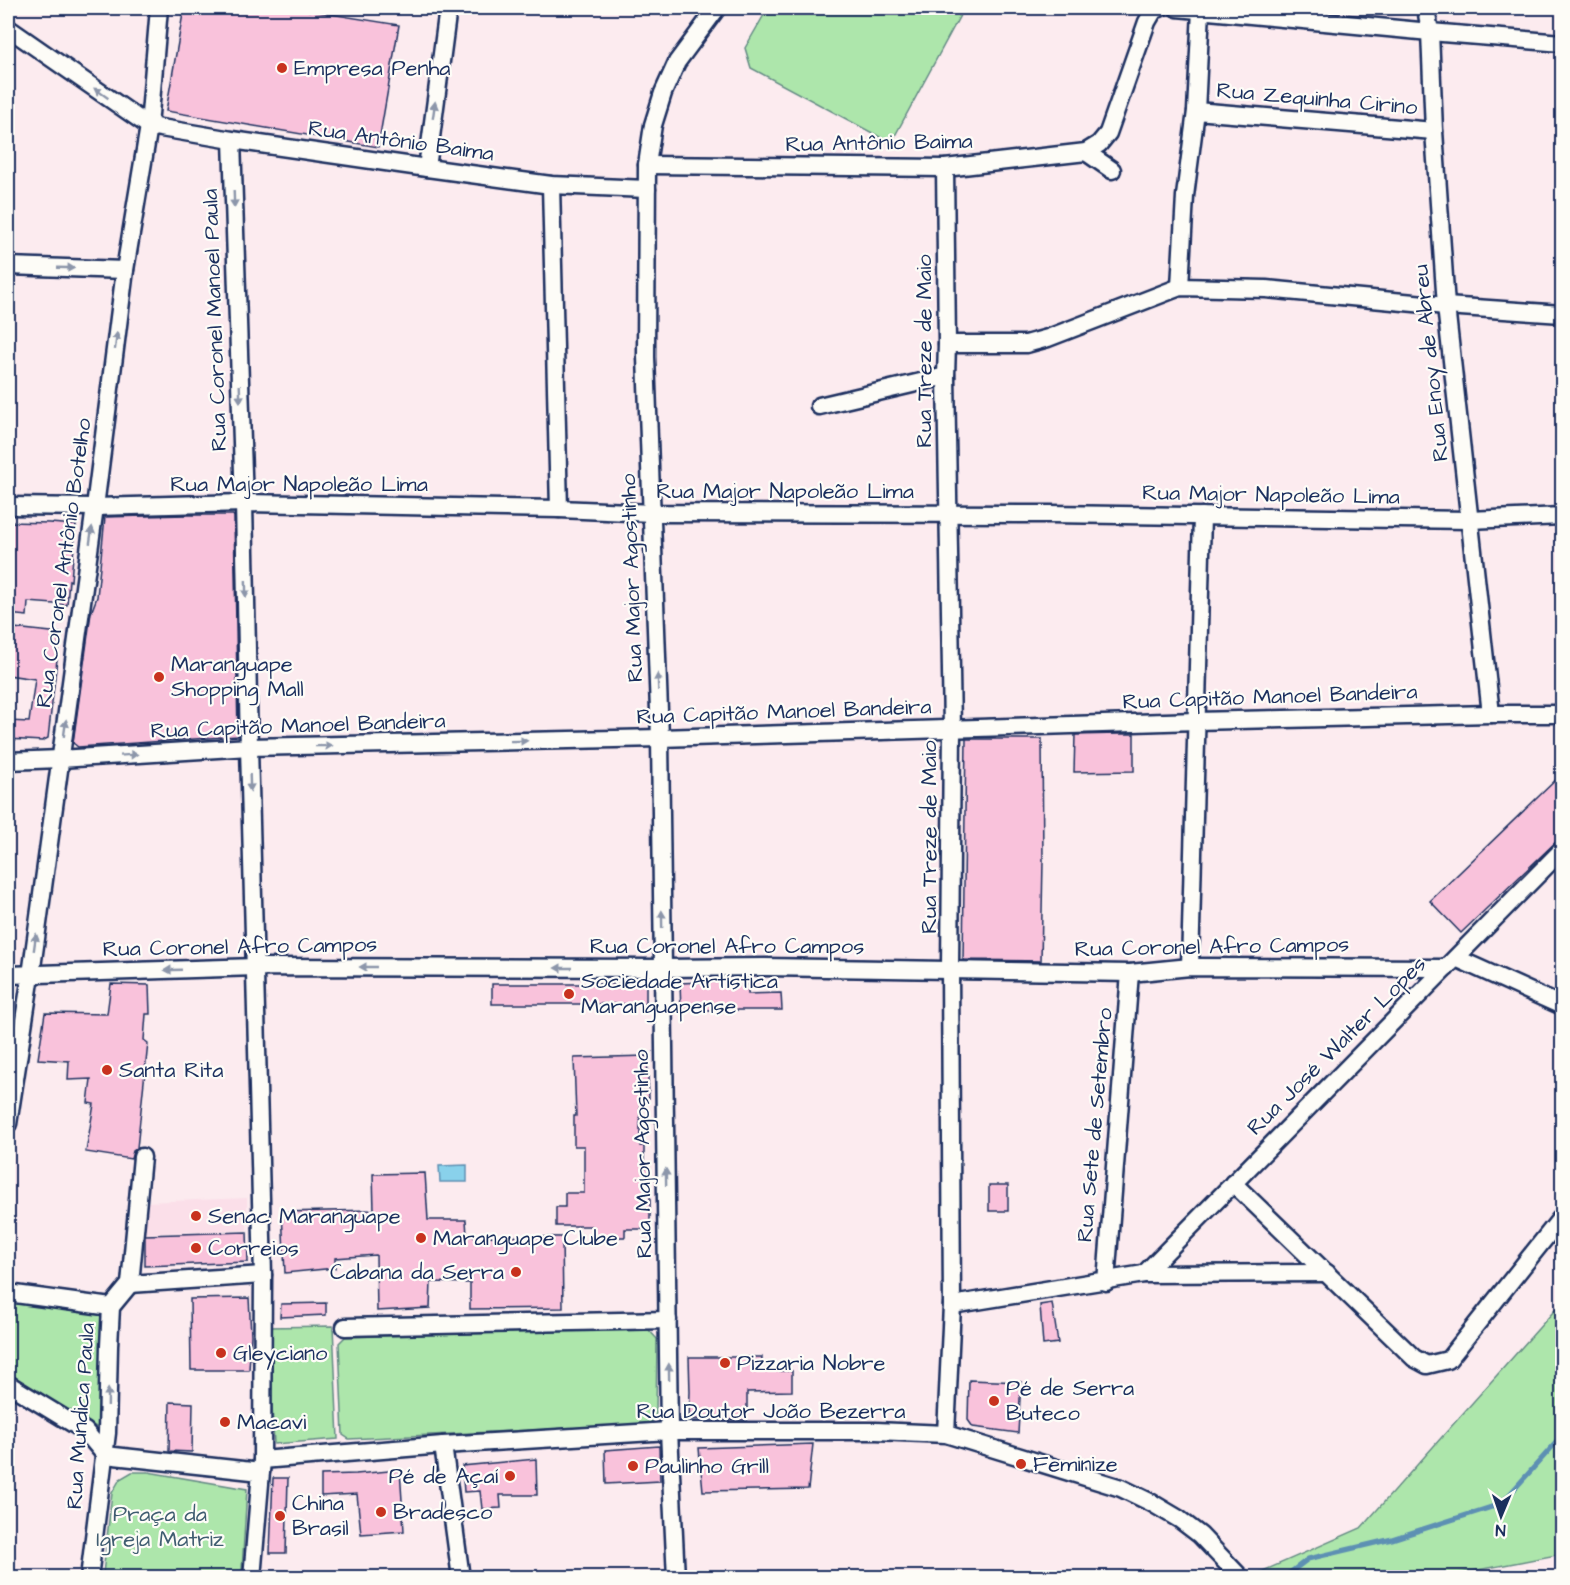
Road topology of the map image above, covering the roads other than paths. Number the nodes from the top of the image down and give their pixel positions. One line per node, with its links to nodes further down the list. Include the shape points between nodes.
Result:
1 (159, 8): 11 (street, Rua Coronel Antônio Botelho)
2 (448, 8): 16 (street, one-way to 2)
3 (717, 8): 15 (street, Rua Major Agostinho, via 676,62 653,125)
4 (1160, 8): 14 (street, via 1154,10 1147,22 1108,134)
5 (1426, 8): 8 (street, Rua Enoy de Abreu)
6 (1192, 9): 8 (street); 10 (street)
7 (8, 28): 11 (street, one-way to 7)
8 (1430, 32): 9 (street); 12 (street, Rua Enoy de Abreu)
9 (1563, 43)
10 (1196, 111): 12 (street, Rua Zequinha Cirino); 23 (street, via 1185,196)
11 (149, 126): 13 (street, Rua Antônio Baima); 22 (street, Rua Coronel Antônio Botelho)
12 (1434, 131): 24 (street, Rua Enoy de Abreu)
13 (232, 140): 16 (street, Rua Antônio Baima); 29 (street, Rua Coronel Manoel Paula, one-way to 29)
14 (1086, 152): 17 (street, Rua Antônio Baima); 18 (street)
15 (648, 165): 17 (street, Rua Antônio Baima); 20 (street, Rua Major Agostinho)
16 (427, 168): 19 (street, Rua Antônio Baima)
17 (945, 168): 26 (street, Rua Treze de Maio)
18 (1112, 170)
19 (551, 185): 20 (street, Rua Antônio Baima); 32 (street)
20 (648, 189): 33 (street, Rua Major Agostinho, via 646,357)
21 (8, 266): 22 (street, one-way to 22)
22 (125, 270): 31 (street, Rua Coronel Antônio Botelho, one-way to 22)
23 (1180, 287): 24 (street, via 1266,289); 26 (street, via 1026,344)
24 (1446, 306): 25 (street); 37 (street, Rua Enoy de Abreu)
25 (1563, 314)
26 (947, 344): 27 (street, Rua Treze de Maio)
27 (946, 376): 28 (street); 34 (street, Rua Treze de Maio)
28 (819, 406)
29 (244, 503): 31 (street, Rua Major Napoleão Lima); 32 (street, Rua Major Napoleão Lima); 43 (street, Rua Coronel Manoel Paula, one-way to 43)
30 (8, 506): 31 (street, Rua Major Napoleão Lima)
31 (95, 507): 44 (street, Rua Coronel Antônio Botelho, one-way to 31)
32 (559, 509): 33 (street, Rua Major Napoleão Lima)
33 (653, 513): 34 (street, Rua Major Napoleão Lima); 42 (street, Rua Major Agostinho, one-way to 33)
34 (949, 514): 35 (street, Rua Major Napoleão Lima); 41 (street, Rua Treze de Maio)
35 (1202, 516): 37 (street, Rua Major Napoleão Lima); 40 (street)
36 (1563, 516): 37 (street, Rua Major Napoleão Lima)
37 (1469, 520): 38 (street, Rua Enoy de Abreu)
38 (1491, 714): 39 (street, Rua Capitão Manoel Bandeira); 40 (street, Rua Capitão Manoel Bandeira)
39 (1563, 714)
40 (1196, 721): 41 (street, Rua Capitão Manoel Bandeira); 49 (street)
41 (952, 729): 42 (street, Rua Capitão Manoel Bandeira); 51 (street, Rua Treze de Maio)
42 (660, 738): 43 (street, Rua Capitão Manoel Bandeira, one-way to 42); 50 (street, Rua Major Agostinho, one-way to 42)
43 (249, 747): 44 (street, Rua Capitão Manoel Bandeira, one-way to 43); 48 (street, Rua Coronel Manoel Paula, one-way to 48)
44 (60, 759): 45 (street, Rua Capitão Manoel Bandeira); 54 (street, Rua Coronel Antônio Botelho, one-way to 44)
45 (8, 761)
46 (1563, 850): 47 (street, Rua José Walter Lopes)
47 (1451, 963): 49 (street, Rua Coronel Afro Campos); 55 (street); 58 (street, Rua José Walter Lopes)
48 (256, 967): 50 (street, Rua Coronel Afro Campos, one-way to 48); 54 (street, Rua Coronel Afro Campos, one-way to 54); 62 (street, Rua Coronel Manoel Paula)
49 (1190, 967): 52 (street, Rua Coronel Afro Campos)
50 (663, 968): 51 (street, Rua Coronel Afro Campos); 68 (street, Rua Major Agostinho, one-way to 50)
51 (950, 969): 52 (street, Rua Coronel Afro Campos); 66 (street, Rua Treze de Maio)
52 (1130, 973): 63 (street, Rua Sete de Setembro)
53 (8, 975): 54 (street, Rua Coronel Afro Campos)
54 (31, 975): 56 (street, Rua Coronel Antônio Botelho)
55 (1563, 1006)
56 (8, 1124)
57 (142, 1157): 64 (street)
58 (1233, 1183): 60 (street); 61 (street, Rua José Walter Lopes)
59 (1561, 1218): 60 (street, via 1448,1360 1440,1363 1427,1365 1414,1358)
60 (1327, 1273): 61 (street)
61 (1144, 1274): 63 (street)
62 (264, 1275): 64 (street); 77 (street, Rua Coronel Manoel Paula)
63 (1106, 1282): 66 (street)
64 (130, 1284): 67 (street, Rua Mundica Paula)
65 (8, 1293): 67 (street)
66 (952, 1305): 74 (street, Rua Treze de Maio)
67 (111, 1307): 76 (street, Rua Mundica Paula, one-way to 67)
68 (668, 1320): 69 (street); 73 (street, Rua Major Agostinho, one-way to 68)
69 (345, 1327)
70 (8, 1384): 72 (street)
71 (8, 1394): 72 (street)
72 (85, 1431): 76 (street)
73 (669, 1431): 74 (street, Rua Doutor João Bezerra); 75 (street, Rua Doutor João Bezerra); 81 (street, Rua Major Agostinho)
74 (946, 1434): 82 (street, Rua Doutor João Bezerra, via 1121,1488 1152,1503 1200,1535)
75 (443, 1445): 77 (street, Rua Doutor João Bezerra); 80 (street)
76 (105, 1455): 77 (street, Rua Doutor João Bezerra); 78 (street, Rua Mundica Paula)
77 (262, 1466): 79 (street, Rua Coronel Manoel Paula)
78 (89, 1578)
79 (252, 1578)
80 (461, 1578)
81 (676, 1578)
82 (1241, 1578)

